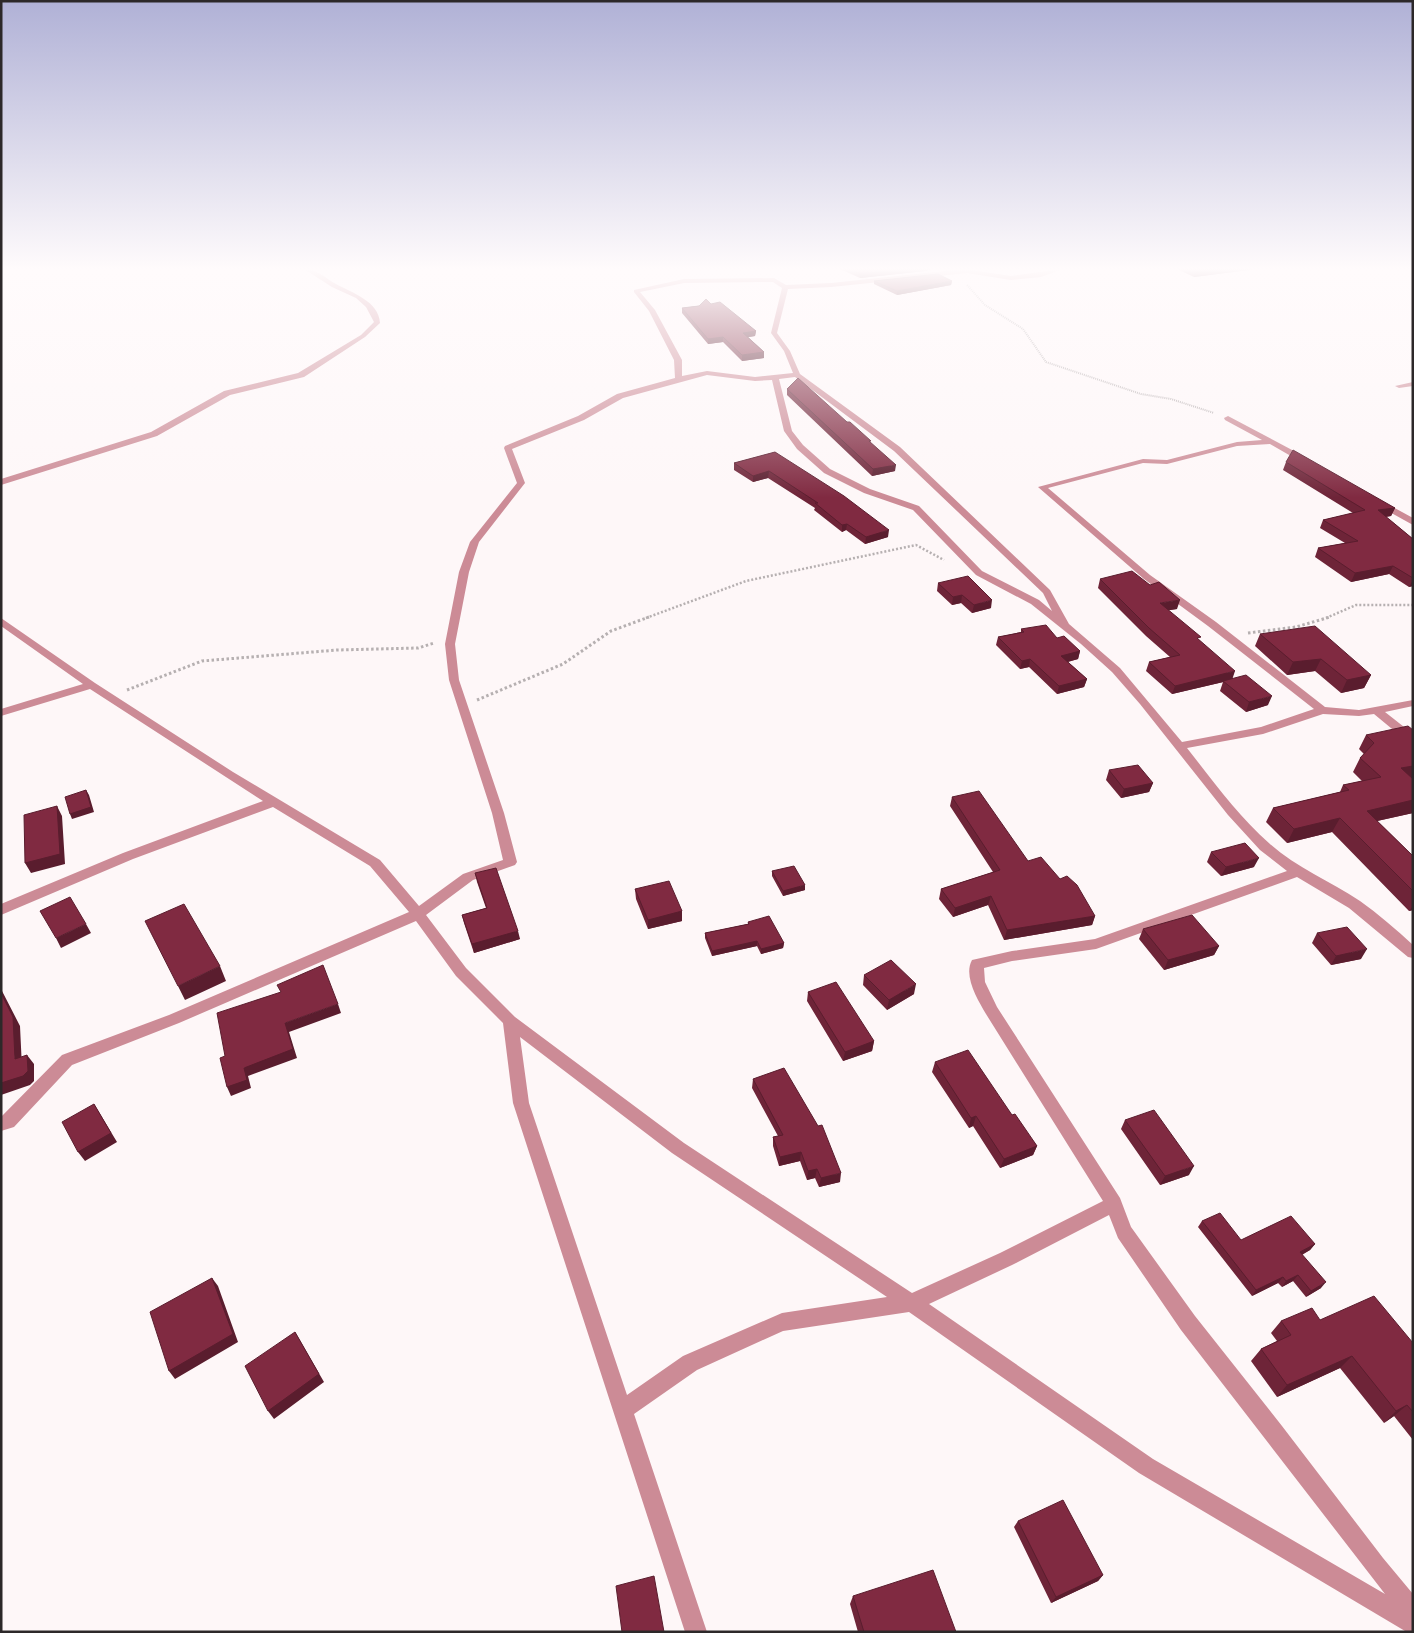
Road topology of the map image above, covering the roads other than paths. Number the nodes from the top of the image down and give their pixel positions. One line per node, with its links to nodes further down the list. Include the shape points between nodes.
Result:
1 (348, 345): 12 (street, via 301,375 227,393 154,434)
2 (670, 345): 6 (street, via 678,360)
3 (783, 345): 4 (street)
4 (797, 375): 5 (street); 16 (street, via 897,449 1047,592)
5 (775, 377): 6 (street, via 755,379 707,373); 16 (street, via 788,431 820,465 867,491 916,508 979,573 1035,602)
6 (679, 379): 27 (street, via 620,396 581,418 508,448 521,483 475,542 464,572 450,644 454,680 498,813 510,862 468,877)
7 (1413, 384): 8 (street)
8 (1399, 386)
9 (1228, 418): 10 (street)
10 (1270, 442): 11 (street); 19 (street, via 1237,444 1167,462 1143,462 1042,487 1147,577)
11 (1314, 465)
12 (1, 482)
13 (1372, 498): 14 (street)
14 (1413, 522)
15 (1, 621): 17 (street)
16 (1067, 628): 23 (street, via 1116,670)
17 (91, 685): 21 (street); 24 (street)
18 (1413, 702): 20 (street)
19 (1322, 710): 20 (street, via 1359,713); 23 (street, via 1263,730)
20 (1376, 710): 22 (street)
21 (1, 713)
22 (1413, 740)
23 (1181, 746): 25 (street, via 1232,812 1265,847)
24 (274, 802): 26 (street, via 128,856); 27 (street, via 375,863)
25 (1298, 872): 28 (street, via 1354,904); 31 (street, via 1096,944 977,964 978,982 991,1010)
26 (1, 910)
27 (418, 914): 29 (street, via 461,972); 30 (street, via 174,1019 67,1060 8,1122)
28 (1413, 953)
29 (510, 1021): 32 (street, via 678,1148); 33 (street, via 521,1103)
30 (1, 1124)
31 (1114, 1204): 32 (street); 34 (street, via 1124,1232 1188,1323)
32 (911, 1303): 33 (street, via 782,1322 690,1363); 35 (street, via 1146,1466)
33 (622, 1411): 36 (street)
34 (1413, 1611)
35 (1413, 1624)
36 (696, 1632)

